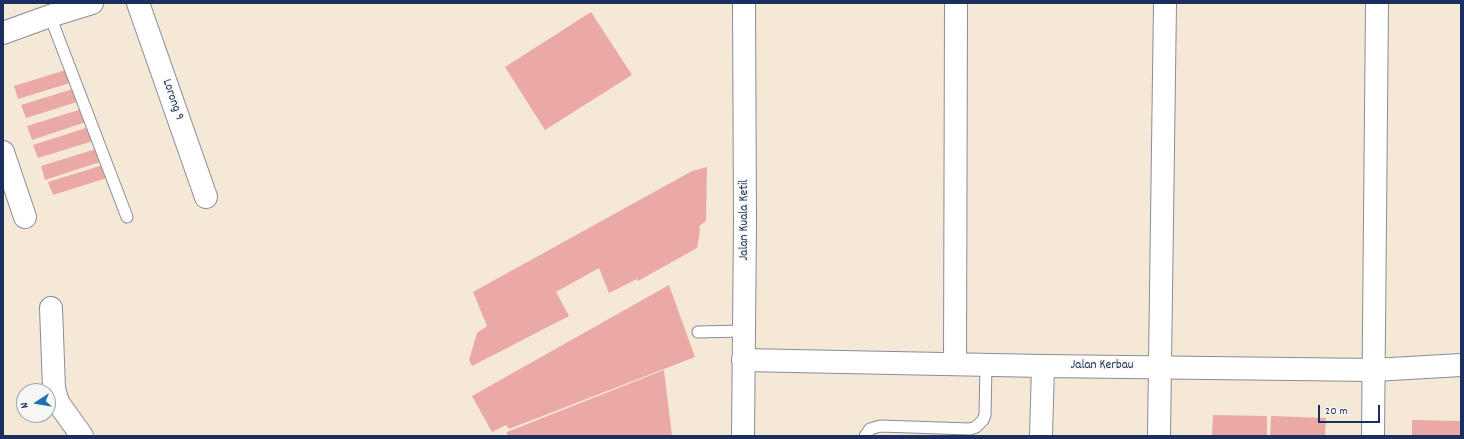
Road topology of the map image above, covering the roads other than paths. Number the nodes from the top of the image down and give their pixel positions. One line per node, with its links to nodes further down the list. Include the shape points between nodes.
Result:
1 (92, 3): 7 (street)
2 (138, 3): 10 (street, Lorong 9)
3 (744, 3): 14 (street, Jalan Kuala Ketil)
4 (956, 3): 17 (street)
5 (1165, 3): 21 (street)
6 (1377, 3): 22 (street)
7 (47, 10): 8 (street); 12 (lane)
8 (3, 33)
9 (3, 152): 11 (street)
10 (206, 196)
11 (25, 217)
12 (127, 217)
13 (51, 308): 23 (street, via 54,388 59,404)
14 (744, 331): 15 (lane); 16 (street, Jalan Kuala Ketil)
15 (698, 332)
16 (743, 360): 17 (street, Jalan Kerbau); 24 (street, Jalan Kuala Ketil)
17 (954, 364): 18 (street, Jalan Kerbau)
18 (986, 365): 20 (street, Jalan Kerbau); 25 (lane, via 985,415 976,427 970,429 880,426 870,429)
19 (1461, 365): 22 (street, Jalan Kerbau)
20 (1043, 366): 21 (street, Jalan Kerbau); 26 (street)
21 (1160, 367): 22 (street, Jalan Kerbau); 27 (street)
22 (1374, 370): 28 (street)
23 (82, 436)
24 (743, 436)
25 (865, 436)
26 (1041, 436)
27 (1159, 436)
28 (1373, 436)

